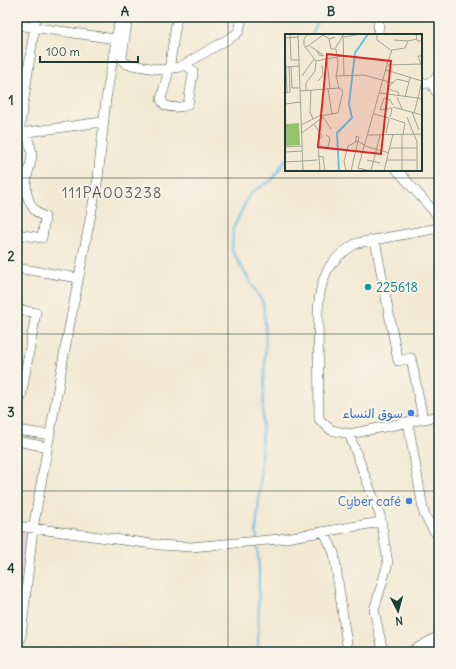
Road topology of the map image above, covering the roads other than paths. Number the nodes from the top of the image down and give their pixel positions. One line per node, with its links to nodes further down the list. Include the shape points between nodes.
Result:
1 (36, 17): 8 (street)
2 (120, 17): 10 (street)
3 (128, 17): 12 (street, via 123,61 126,64 150,69)
4 (177, 17): 12 (street)
5 (242, 17): 11 (street, via 239,31 235,35)
6 (379, 17): 9 (street)
7 (17, 25): 8 (street)
8 (34, 27): 10 (street); 18 (street)
9 (378, 34)
10 (116, 39): 17 (street)
11 (185, 64): 12 (street); 12 (street, via 193,71 186,106 163,103)
12 (169, 70)
13 (439, 74): 14 (street)
14 (433, 82): 15 (street); 16 (street, via 434,89)
15 (422, 84)
16 (439, 95)
17 (102, 122): 18 (street); 27 (street, via 99,167)
18 (20, 133): 20 (street, via 31,147 32,155)
19 (398, 171): 22 (street, via 437,215)
20 (26, 180): 21 (street, via 19,179); 24 (street, via 30,203 34,210 45,217 42,238)
21 (17, 193)
22 (439, 214)
23 (439, 228): 25 (street)
24 (17, 234)
25 (375, 240): 31 (street, via 398,361 411,358); 34 (street, via 357,242 338,256 323,278 319,297 319,419 331,430)
26 (17, 268): 27 (street)
27 (79, 278): 35 (street)
28 (17, 309): 29 (street, via 36,313 21,397)
29 (17, 396)
30 (439, 416): 31 (street)
31 (423, 419): 32 (street)
32 (408, 422): 34 (street); 42 (street, via 424,514)
33 (17, 430): 35 (street)
34 (349, 434): 38 (street)
35 (50, 435): 37 (street)
36 (17, 441): 37 (street)
37 (47, 447): 40 (street)
38 (381, 522): 41 (street); 49 (street, via 388,563 374,610)
39 (17, 526): 40 (street)
40 (33, 529): 41 (street, via 191,547 280,539); 43 (street)
41 (324, 532): 48 (street, via 335,556)
42 (439, 536)
43 (21, 602): 45 (street)
44 (439, 636): 46 (street)
45 (19, 638): 47 (street)
46 (429, 642): 50 (street); 51 (street)
47 (17, 651)
48 (348, 652)
49 (383, 652)
50 (410, 652)
51 (437, 652)

